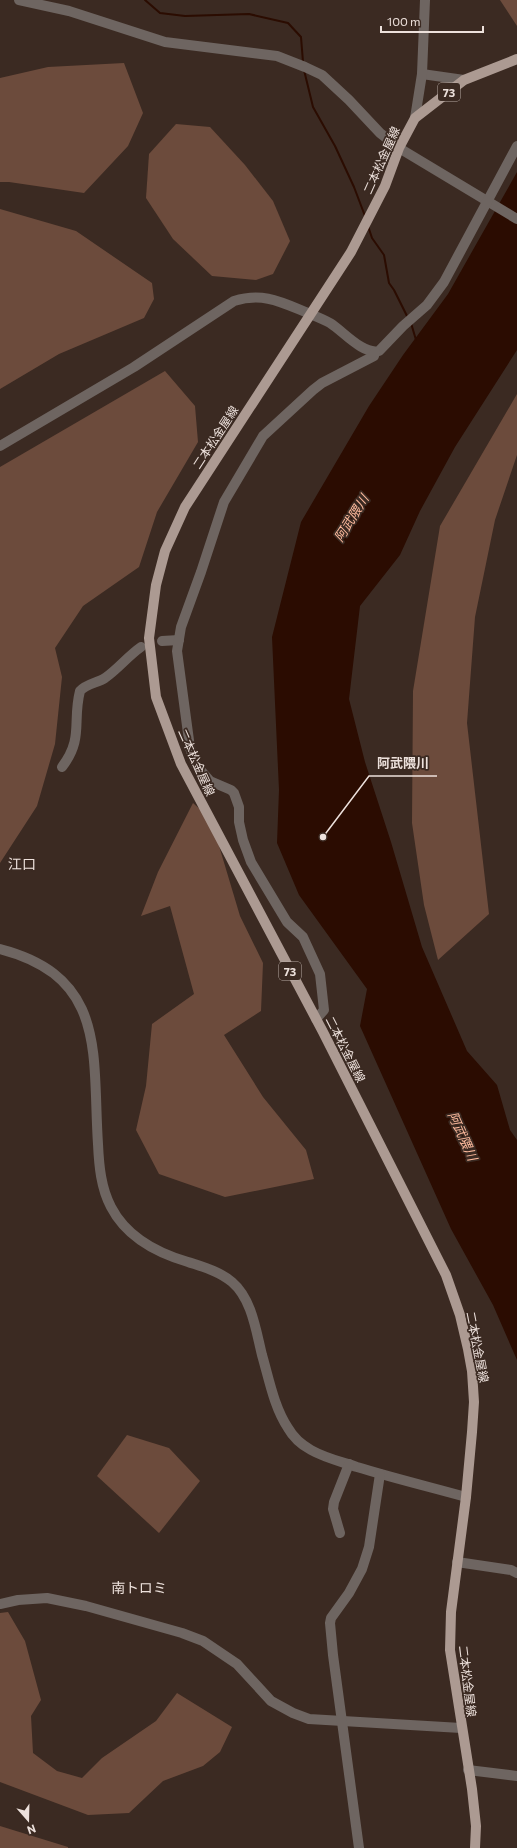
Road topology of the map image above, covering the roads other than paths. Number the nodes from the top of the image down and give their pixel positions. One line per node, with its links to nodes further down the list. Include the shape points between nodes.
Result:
1 (19, 0): 8 (street, via 69,11 165,42 277,56 299,64 322,76 350,100 380,133)
2 (425, 0): 4 (street)
3 (517, 59): 5 (main road, 二本松金屋線 / 73)
4 (422, 74): 5 (street); 6 (street)
5 (464, 80): 6 (main road, 二本松金屋線 / 73)
6 (415, 118): 8 (main road, 二本松金屋線 / 73)
7 (517, 146): 11 (street, via 444,282 427,305 403,326 383,349)
8 (399, 148): 9 (street); 10 (main road, 二本松金屋線 / 73, via 385,186 351,252)
9 (517, 219)
10 (312, 315): 11 (street, via 330,323 362,347); 12 (street, via 271,298 246,298 234,301 134,367); 18 (main road, 二本松金屋線 / 73, via 185,507 165,551 156,585 149,638 156,697 181,764)
11 (375, 352): 13 (street, via 374,356 322,383 263,436 224,502 181,627)
12 (0, 446)
13 (179, 640): 14 (street); 18 (street, via 177,663 193,757 204,776 234,793 239,807 243,840 251,862 287,922 303,937 312,956 320,974 324,1010)
14 (162, 642)
15 (141, 647): 16 (street, via 114,671 80,691 76,742)
16 (62, 767)
17 (0, 949): 19 (street, via 27,957 49,969 69,987 79,1001 86,1018 92,1046 101,1177 116,1216 130,1233 152,1249 220,1274 236,1286 246,1300 268,1378 288,1428 310,1450)
18 (316, 1019): 21 (main road, 二本松金屋線 / 73, via 430,1242 446,1275 460,1315 472,1371 474,1402)
19 (349, 1464): 20 (street); 22 (street, via 333,1509)
20 (380, 1474): 21 (street); 26 (street, via 370,1541 362,1569 330,1623)
21 (466, 1497): 23 (main road, 二本松金屋線 / 73)
22 (340, 1534)
23 (457, 1562): 24 (street); 27 (main road, 二本松金屋線 / 73, via 451,1612 450,1650)
24 (517, 1573)
25 (0, 1604): 26 (street, via 47,1598 86,1606 182,1633 203,1641 237,1664 271,1701 309,1719)
26 (342, 1721): 27 (street); 30 (street)
27 (461, 1728): 28 (main road, 二本松金屋線 / 73)
28 (468, 1770): 29 (street); 31 (main road, 二本松金屋線 / 73, via 476,1826)
29 (517, 1776)
30 (360, 1848)
31 (475, 1848)

